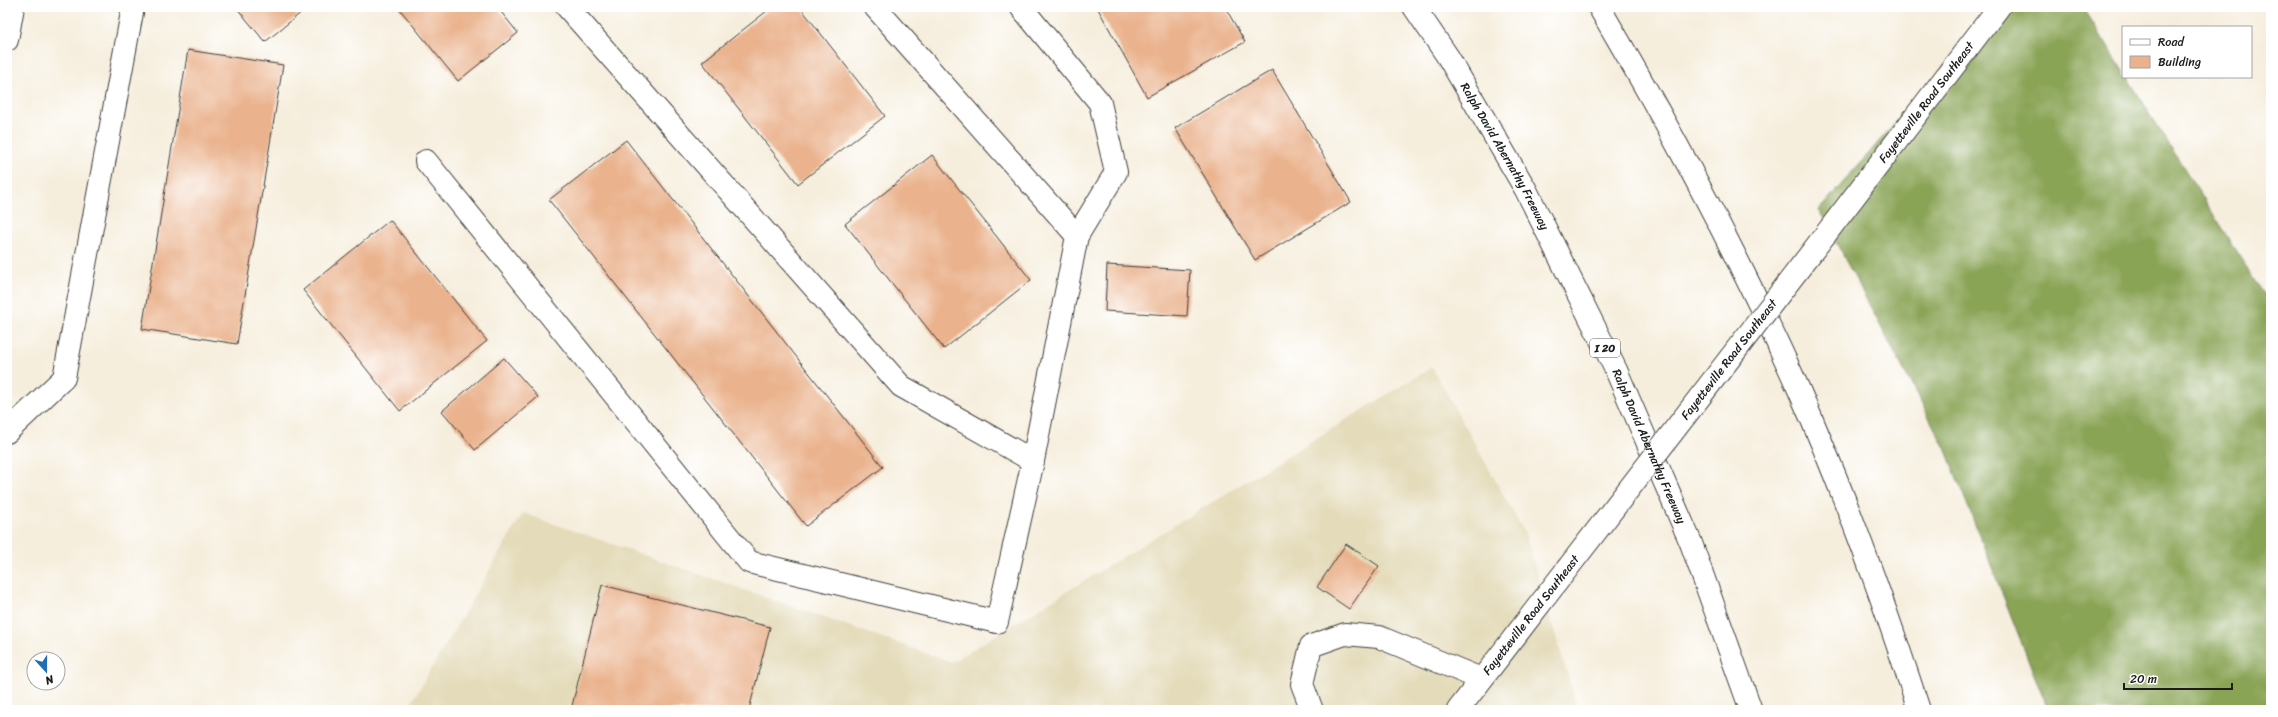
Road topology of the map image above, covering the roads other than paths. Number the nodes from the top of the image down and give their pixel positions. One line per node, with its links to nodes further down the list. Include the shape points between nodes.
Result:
1 (13, 7): 9 (main road)
2 (133, 7): 12 (main road, via 64,378)
3 (567, 7): 13 (main road, via 901,386)
4 (875, 7): 11 (main road)
5 (1021, 7): 11 (main road, via 1100,103 1116,172)
6 (1414, 7): 17 (main road, Ralph David Abernathy Freeway / I 20, via 1448,57 1526,190 1616,370 1691,543)
7 (1599, 7): 18 (main road, via 1651,94 1728,242 1799,390 1847,506 1893,629)
8 (1999, 7): 14 (main road, Fayetteville Road Southeast, bridge)
9 (7, 40)
10 (426, 161): 13 (main road, via 749,562 997,622)
11 (1077, 236): 13 (main road)
12 (7, 432)
13 (1033, 461)
14 (1481, 680): 15 (main road, via 1380,637 1344,634 1311,646 1302,684); 16 (main road, Fayetteville Road Southeast)
15 (1312, 710)
16 (1458, 710)
17 (1751, 710)
18 (1919, 710)

